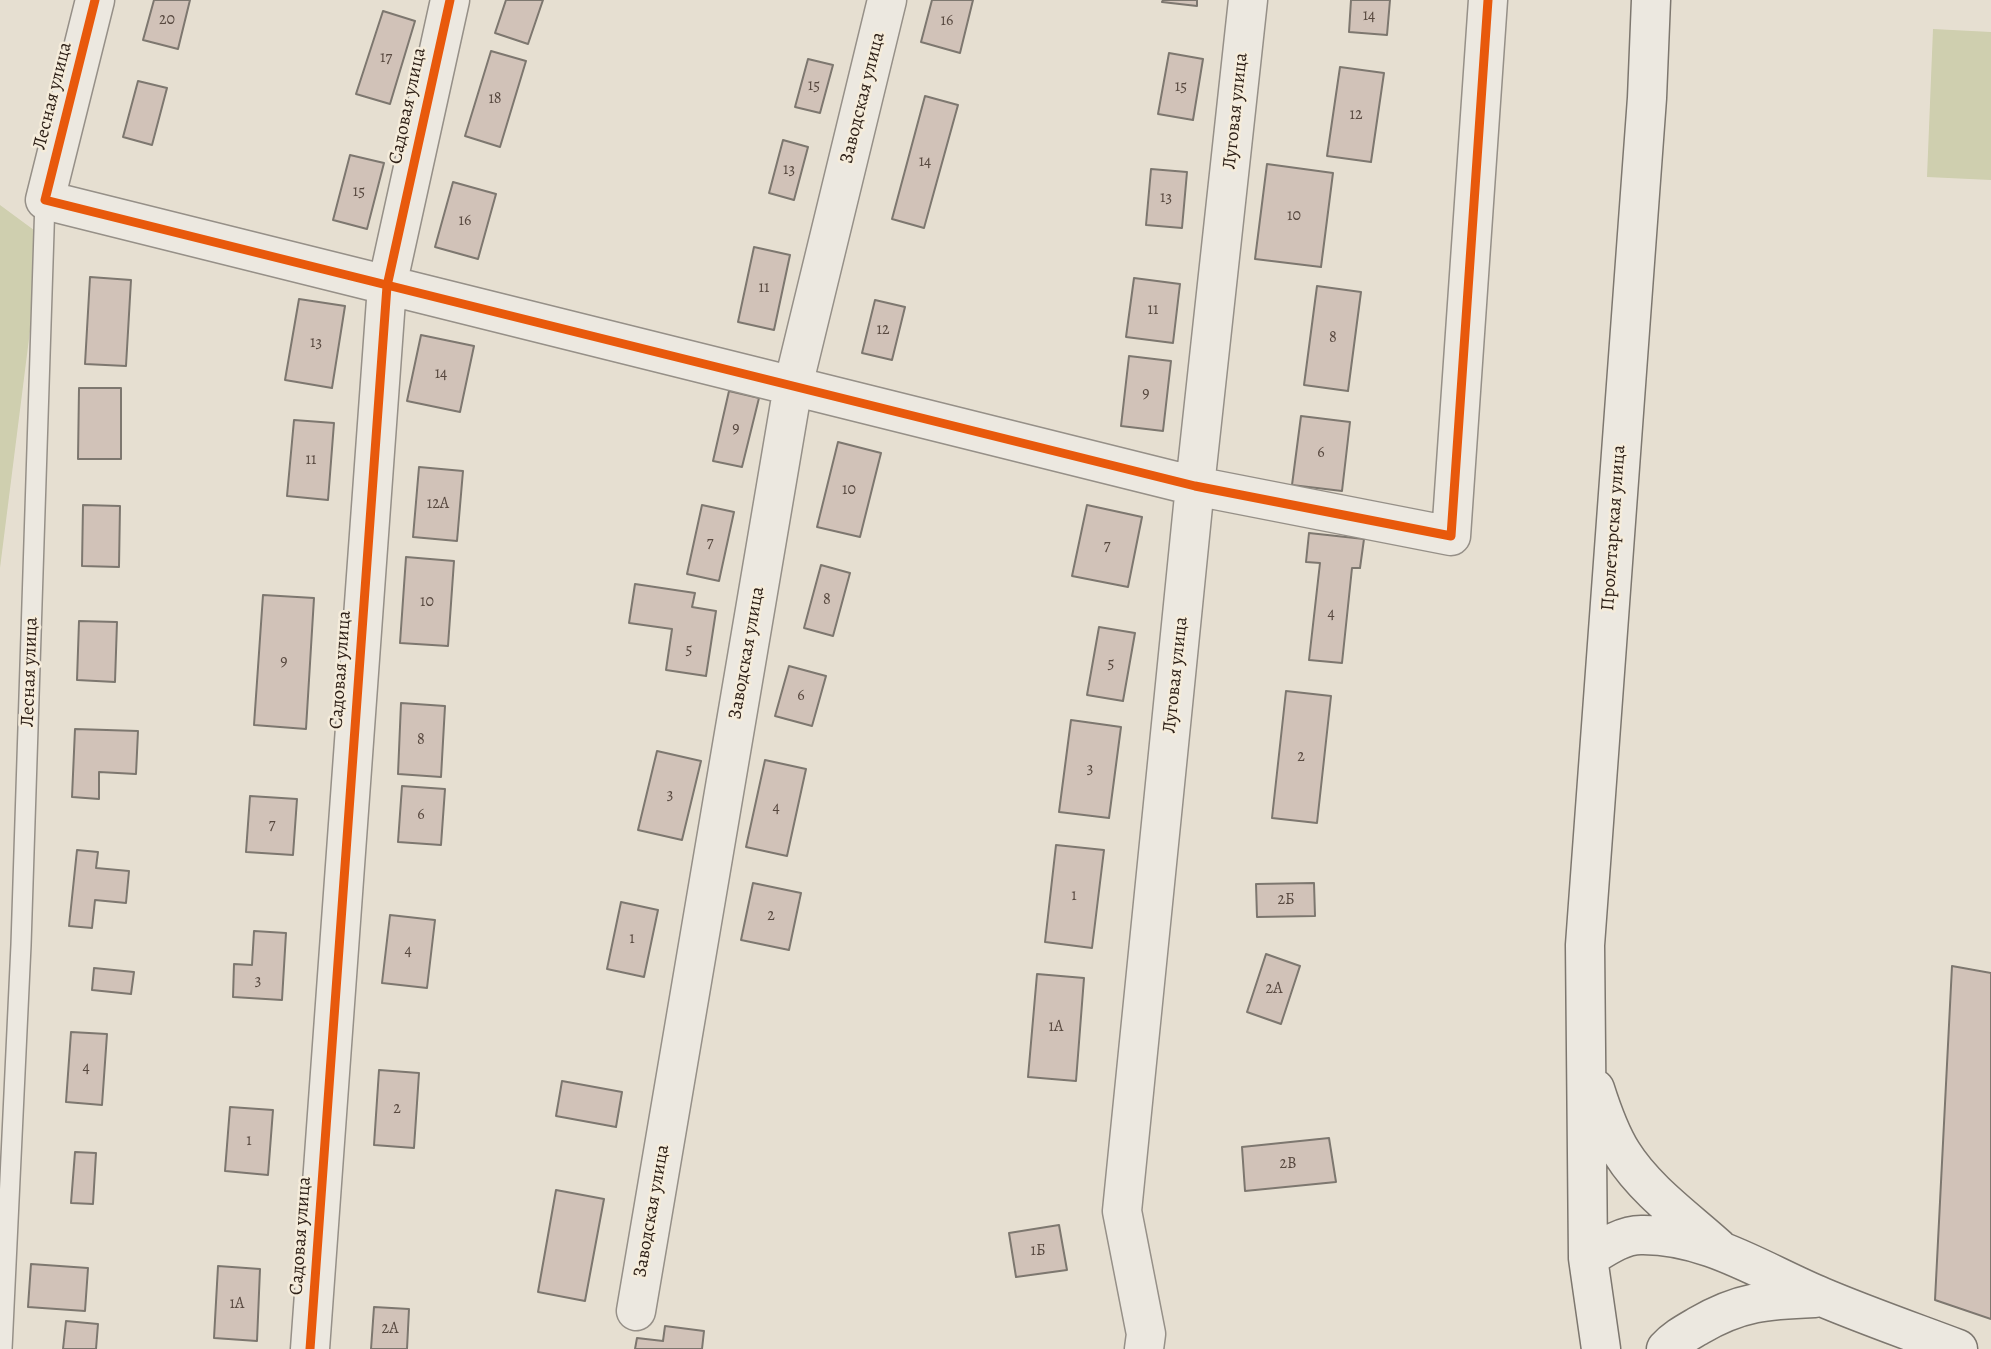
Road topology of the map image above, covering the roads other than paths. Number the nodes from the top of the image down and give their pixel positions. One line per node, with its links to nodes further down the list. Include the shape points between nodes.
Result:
1 (94, 0): 7 (street, Лесная улица)
2 (450, 0): 8 (street, Садовая улица)
3 (887, 0): 9 (street, Заводская улица)
4 (1248, 0): 10 (street, Луговая улица)
5 (1488, 0): 10 (street, via 1451,536)
6 (1651, 0): 11 (street, Пролетарская улица, via 1585,946)
7 (45, 200): 8 (street); 16 (lane, Лесная улица, via 21,945)
8 (387, 286): 9 (street); 17 (street, Садовая улица)
9 (793, 386): 10 (street); 15 (street, Заводская улица)
10 (1195, 486): 18 (street, Луговая улица, via 1122,1211 1146,1334)
11 (1585, 1056): 12 (street, via 1604,1117 1622,1154 1649,1186); 13 (street, Пролетарская улица)
12 (1719, 1248): 13 (street, via 1638,1234); 14 (street)
13 (1588, 1258): 19 (street, Пролетарская улица)
14 (1823, 1297): 20 (street, via 1762,1300 1722,1312); 21 (street)
15 (636, 1311)
16 (2, 1349)
17 (310, 1349)
18 (1144, 1349)
19 (1601, 1349)
20 (1666, 1349)
21 (1958, 1349)

